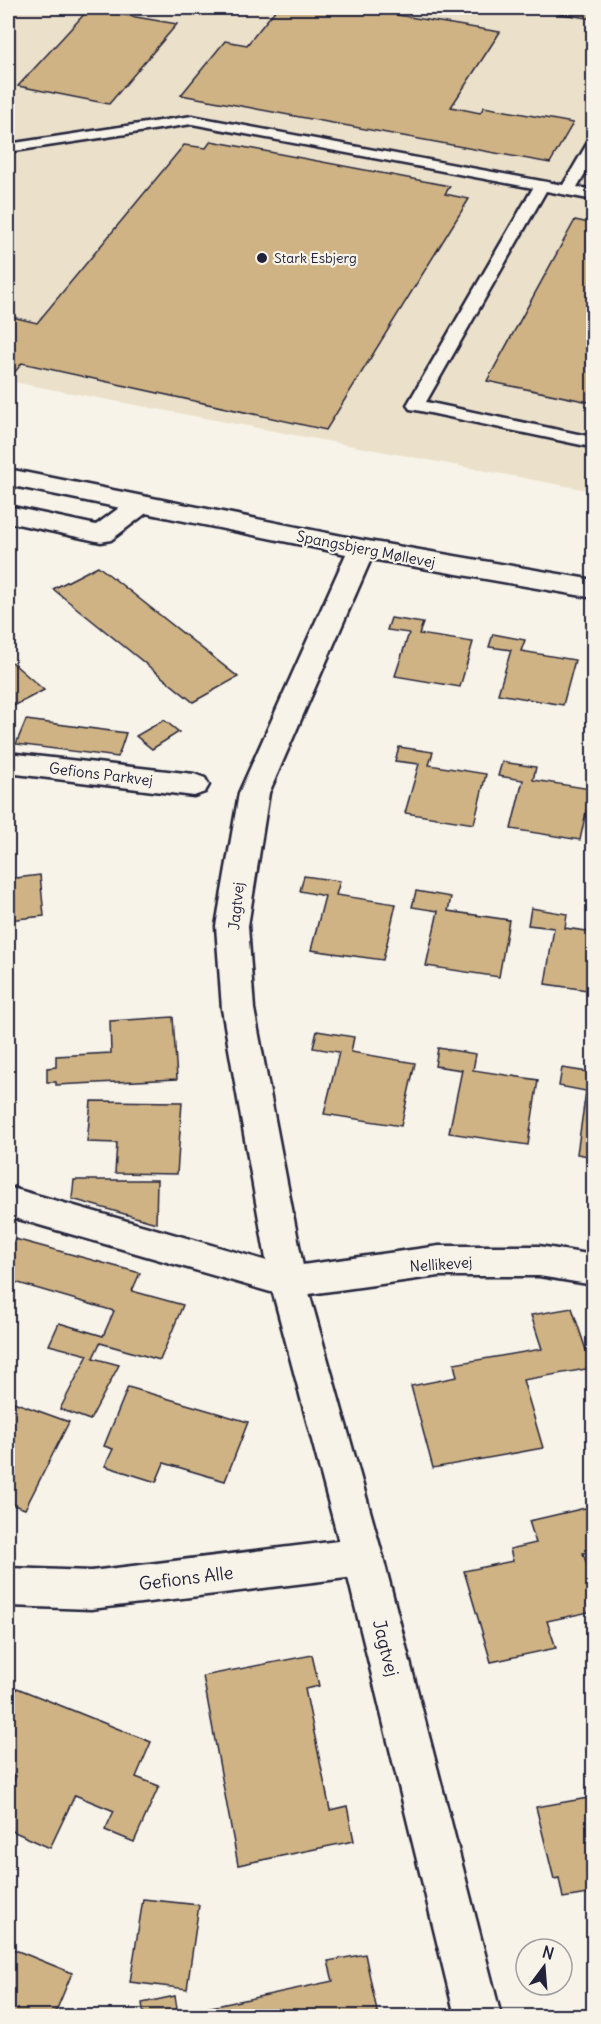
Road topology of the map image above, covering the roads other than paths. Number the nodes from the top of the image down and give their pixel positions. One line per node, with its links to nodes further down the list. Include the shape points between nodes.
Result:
1 (594, 144): 4 (lane)
2 (8, 148): 3 (lane, via 192,120)
3 (542, 185): 4 (lane); 6 (lane, via 416,405)
4 (568, 190): 5 (lane)
5 (594, 195)
6 (586, 441)
7 (8, 477): 8 (street, Spangsbjerg Møllevej)
8 (140, 505): 9 (street, via 101,534); 10 (street, Spangsbjerg Møllevej)
9 (8, 514)
10 (362, 549): 11 (street, Spangsbjerg Møllevej); 16 (street, Jagtvej, via 254,793 232,926 238,1009)
11 (594, 589)
12 (8, 763): 13 (street, Gefions Parkvej)
13 (194, 785)
14 (8, 1202): 16 (street)
15 (594, 1270): 16 (street, Nellikevej, via 539,1261 439,1261)
16 (288, 1282): 17 (street, Jagtvej)
17 (363, 1557): 18 (street, Gefions Alle, via 91,1590); 19 (street, Jagtvej)
18 (8, 1587)
19 (478, 2016)

